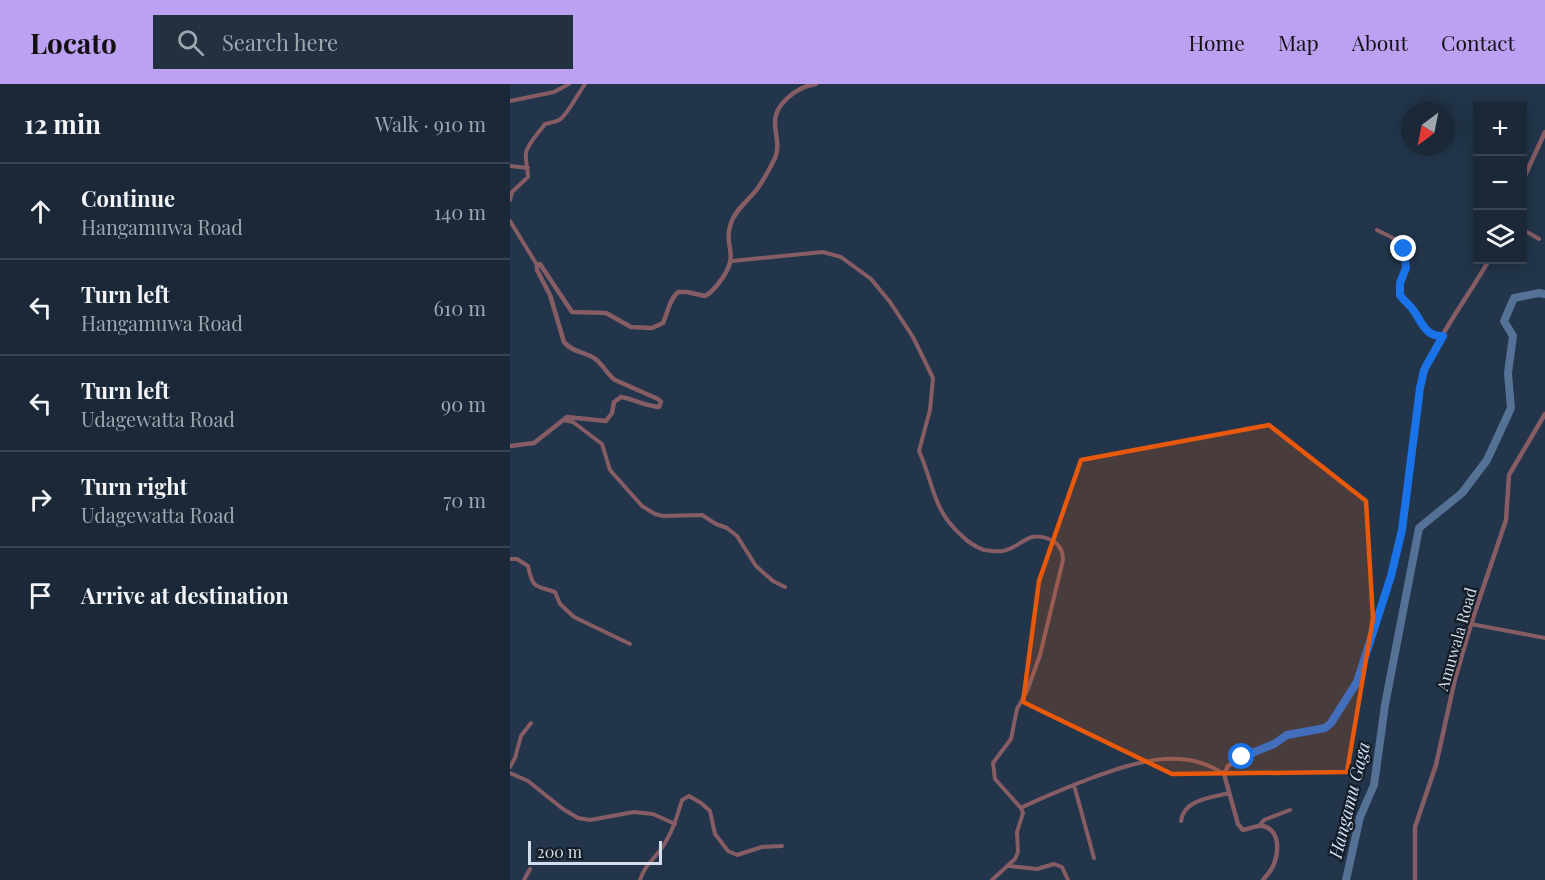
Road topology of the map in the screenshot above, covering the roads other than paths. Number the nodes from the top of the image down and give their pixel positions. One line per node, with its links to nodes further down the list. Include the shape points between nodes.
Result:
1 (562, 84): 5 (street)
2 (569, 84): 5 (street)
3 (585, 84): 9 (street, via 565,116 545,124 528,147)
4 (816, 84): 16 (street, via 793,92 775,116 775,158 761,184 731,222)
5 (554, 92): 6 (street)
6 (510, 100)
7 (1545, 132): 10 (street)
8 (510, 166): 9 (street)
9 (528, 168): 11 (street, via 528,177 512,192)
10 (1527, 171)
11 (510, 200)
12 (510, 221): 18 (street)
13 (1377, 230): 19 (street, via 1404,249 1402,298 1426,330)
14 (1527, 232): 15 (street)
15 (1539, 239)
16 (732, 261): 18 (street, via 710,294 678,292 671,299 663,323 652,328 626,325 598,312 572,312 540,264); 34 (street, via 823,252 841,257 871,279 913,337 933,378 930,410 919,451 943,517 984,550 1004,551 1033,536 1060,546 1064,560 1040,655 1017,710 1011,739 993,763 995,779)
17 (1487, 264): 19 (street)
18 (537, 266): 21 (street, via 567,346 596,359 615,380 661,402 654,407 621,396 606,421 567,417)
19 (1443, 336): 31 (street, via 1424,370 1402,530 1357,682 1325,728 1287,735 1235,761)
20 (1545, 414): 25 (street, Amuwala Road, via 1509,475 1506,520)
21 (563, 420): 22 (street, via 534,443); 24 (street, via 582,428 602,444 610,470 642,506 663,516 702,515 728,528 756,566)
22 (510, 446)
23 (510, 559): 27 (street, via 528,566 531,582 555,592 560,604 574,617)
24 (785, 587)
25 (1472, 624): 26 (street); 48 (street, Amuwala Road, via 1436,765 1415,827)
26 (1545, 638)
27 (630, 644)
28 (531, 723): 29 (street, via 521,736)
29 (510, 767)
30 (510, 773): 37 (street, via 528,781 578,818 590,820 634,812 653,814)
31 (1224, 774): 32 (street, via 1189,759 1155,759); 33 (street)
32 (1074, 785): 34 (street); 40 (street)
33 (1229, 793): 36 (street, via 1195,802 1187,807); 38 (street, via 1238,824 1244,830)
34 (1021, 808): 41 (street, via 1018,852)
35 (1290, 810): 38 (street)
36 (1181, 821)
37 (675, 824): 39 (street, via 682,800 689,796 710,811 715,834 728,851 737,855); 44 (street, via 661,849 644,867)
38 (1258, 826): 47 (street, via 1270,830 1278,847 1274,866)
39 (782, 846)
40 (1094, 858)
41 (1009, 866): 45 (street); 46 (street, via 1037,869 1054,864 1062,867)
42 (530, 869): 43 (street)
43 (524, 880)
44 (640, 880)
45 (992, 880)
46 (1068, 880)
47 (1263, 880)
48 (1415, 880)

